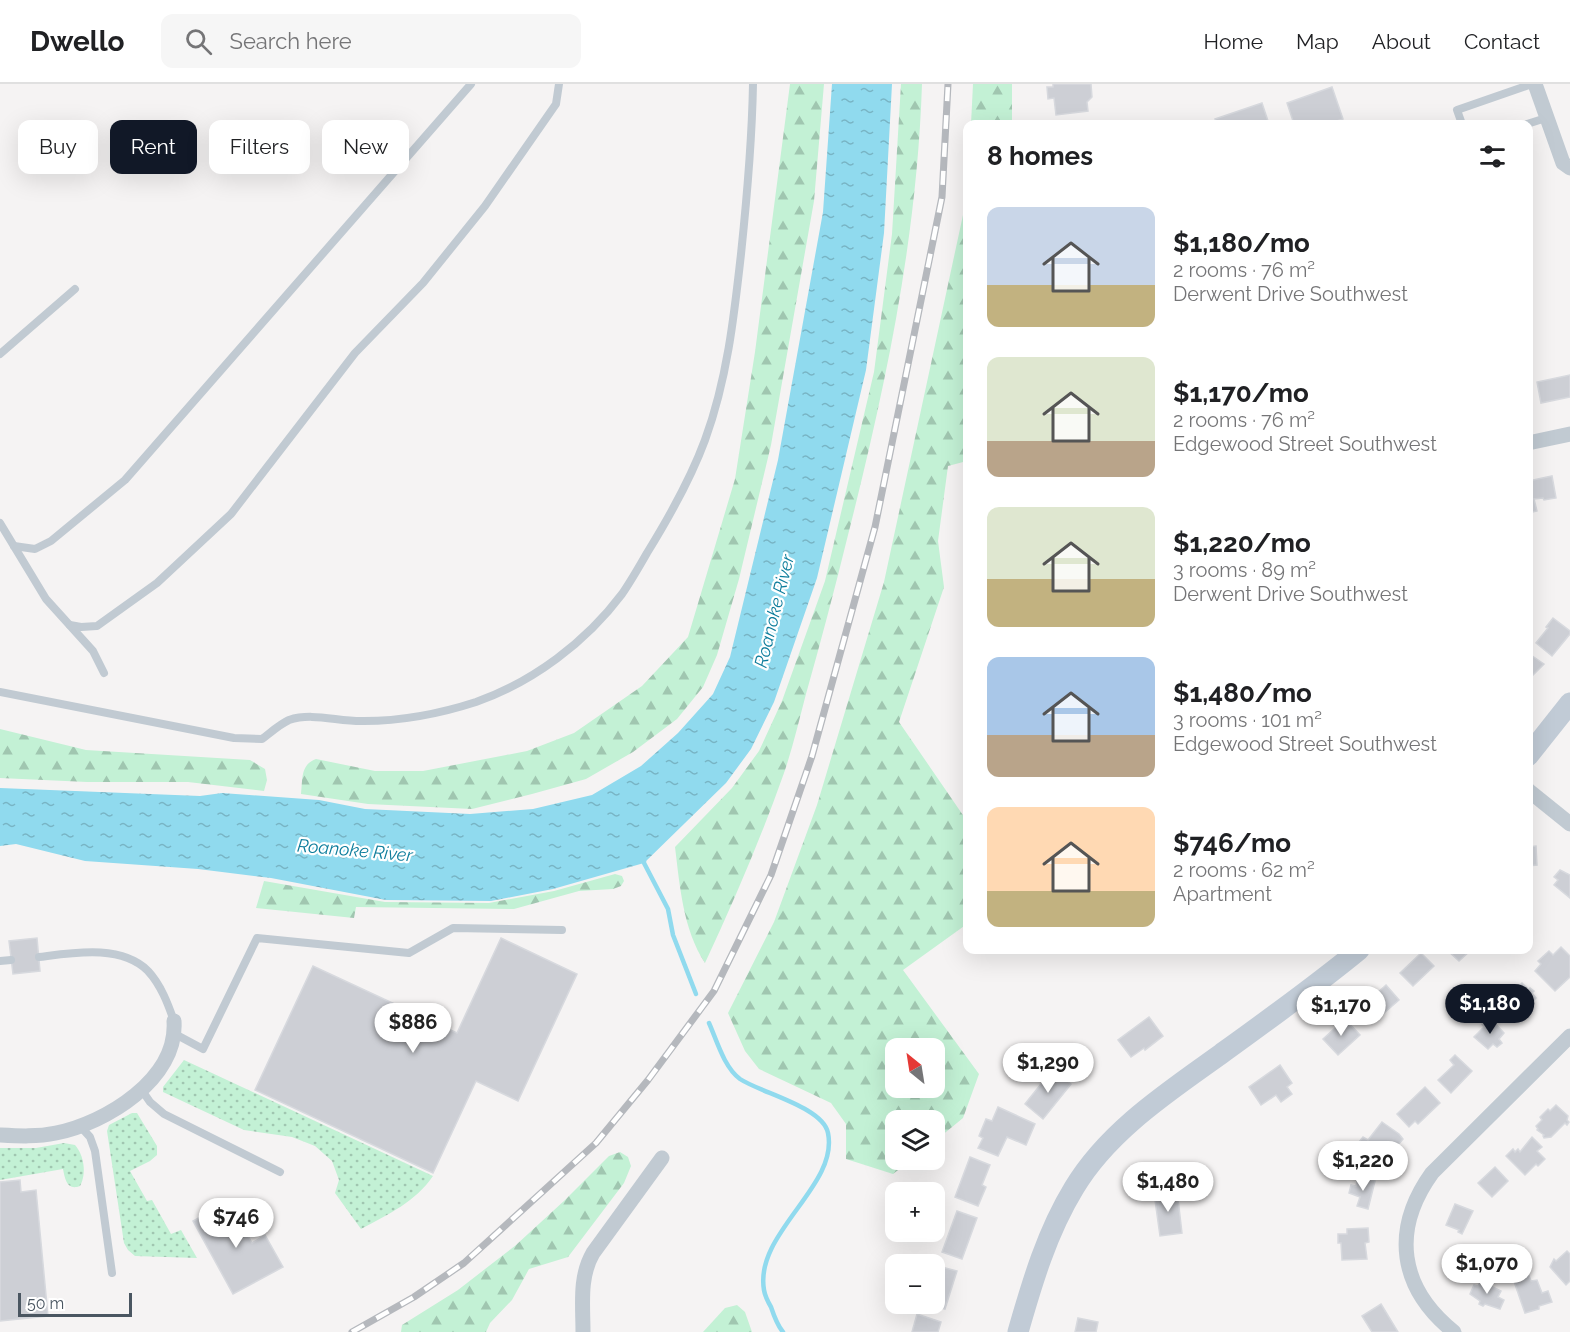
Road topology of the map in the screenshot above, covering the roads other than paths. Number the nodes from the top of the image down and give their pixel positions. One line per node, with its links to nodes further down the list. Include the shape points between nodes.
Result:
1 (471, 84): 14 (lane, via 125,480 51,541 35,549)
2 (559, 84): 15 (lane, via 556,104 485,206 423,283 355,353 231,514 157,583 97,626)
3 (753, 84): 17 (lane, via 751,151 735,314 705,440 661,530 623,593 564,653 508,688 446,711 364,721 309,716 287,721 262,739 234,738)
4 (1534, 84): 5 (street); 6 (lane, via 1457,110)
5 (1546, 118): 7 (lane); 8 (street, via 1563,163)
6 (1461, 120)
7 (1533, 122)
8 (1570, 168)
9 (75, 289): 10 (lane)
10 (0, 354)
11 (1570, 434): 12 (street)
12 (1533, 441)
13 (0, 523): 14 (lane)
14 (14, 546): 15 (lane, via 46,599)
15 (70, 625): 16 (lane, via 93,651)
16 (104, 673)
17 (0, 692)
18 (1570, 703): 19 (street)
19 (1533, 750)
20 (1533, 794): 21 (street)
21 (1570, 824)
22 (562, 930): 27 (lane, via 453,928 409,953 257,938 203,1049)
23 (1354, 954): 36 (street, via 1116,1136 1074,1187 1040,1262)
24 (39, 957): 27 (lane, via 99,953 128,958 147,971 163,992)
25 (11, 960): 26 (lane)
26 (0, 961)
27 (175, 1028): 29 (street, via 170,1053)
28 (1570, 1036): 37 (street, via 1432,1173 1412,1207 1406,1242 1408,1269 1425,1305)
29 (141, 1089): 30 (street); 33 (lane, via 164,1114)
30 (80, 1126): 31 (street, via 29,1137); 34 (lane, via 95,1151)
31 (0, 1135)
32 (662, 1158): 35 (street, via 587,1263 583,1278)
33 (280, 1172)
34 (112, 1273)
35 (583, 1332)
36 (1018, 1332)
37 (1454, 1332)

